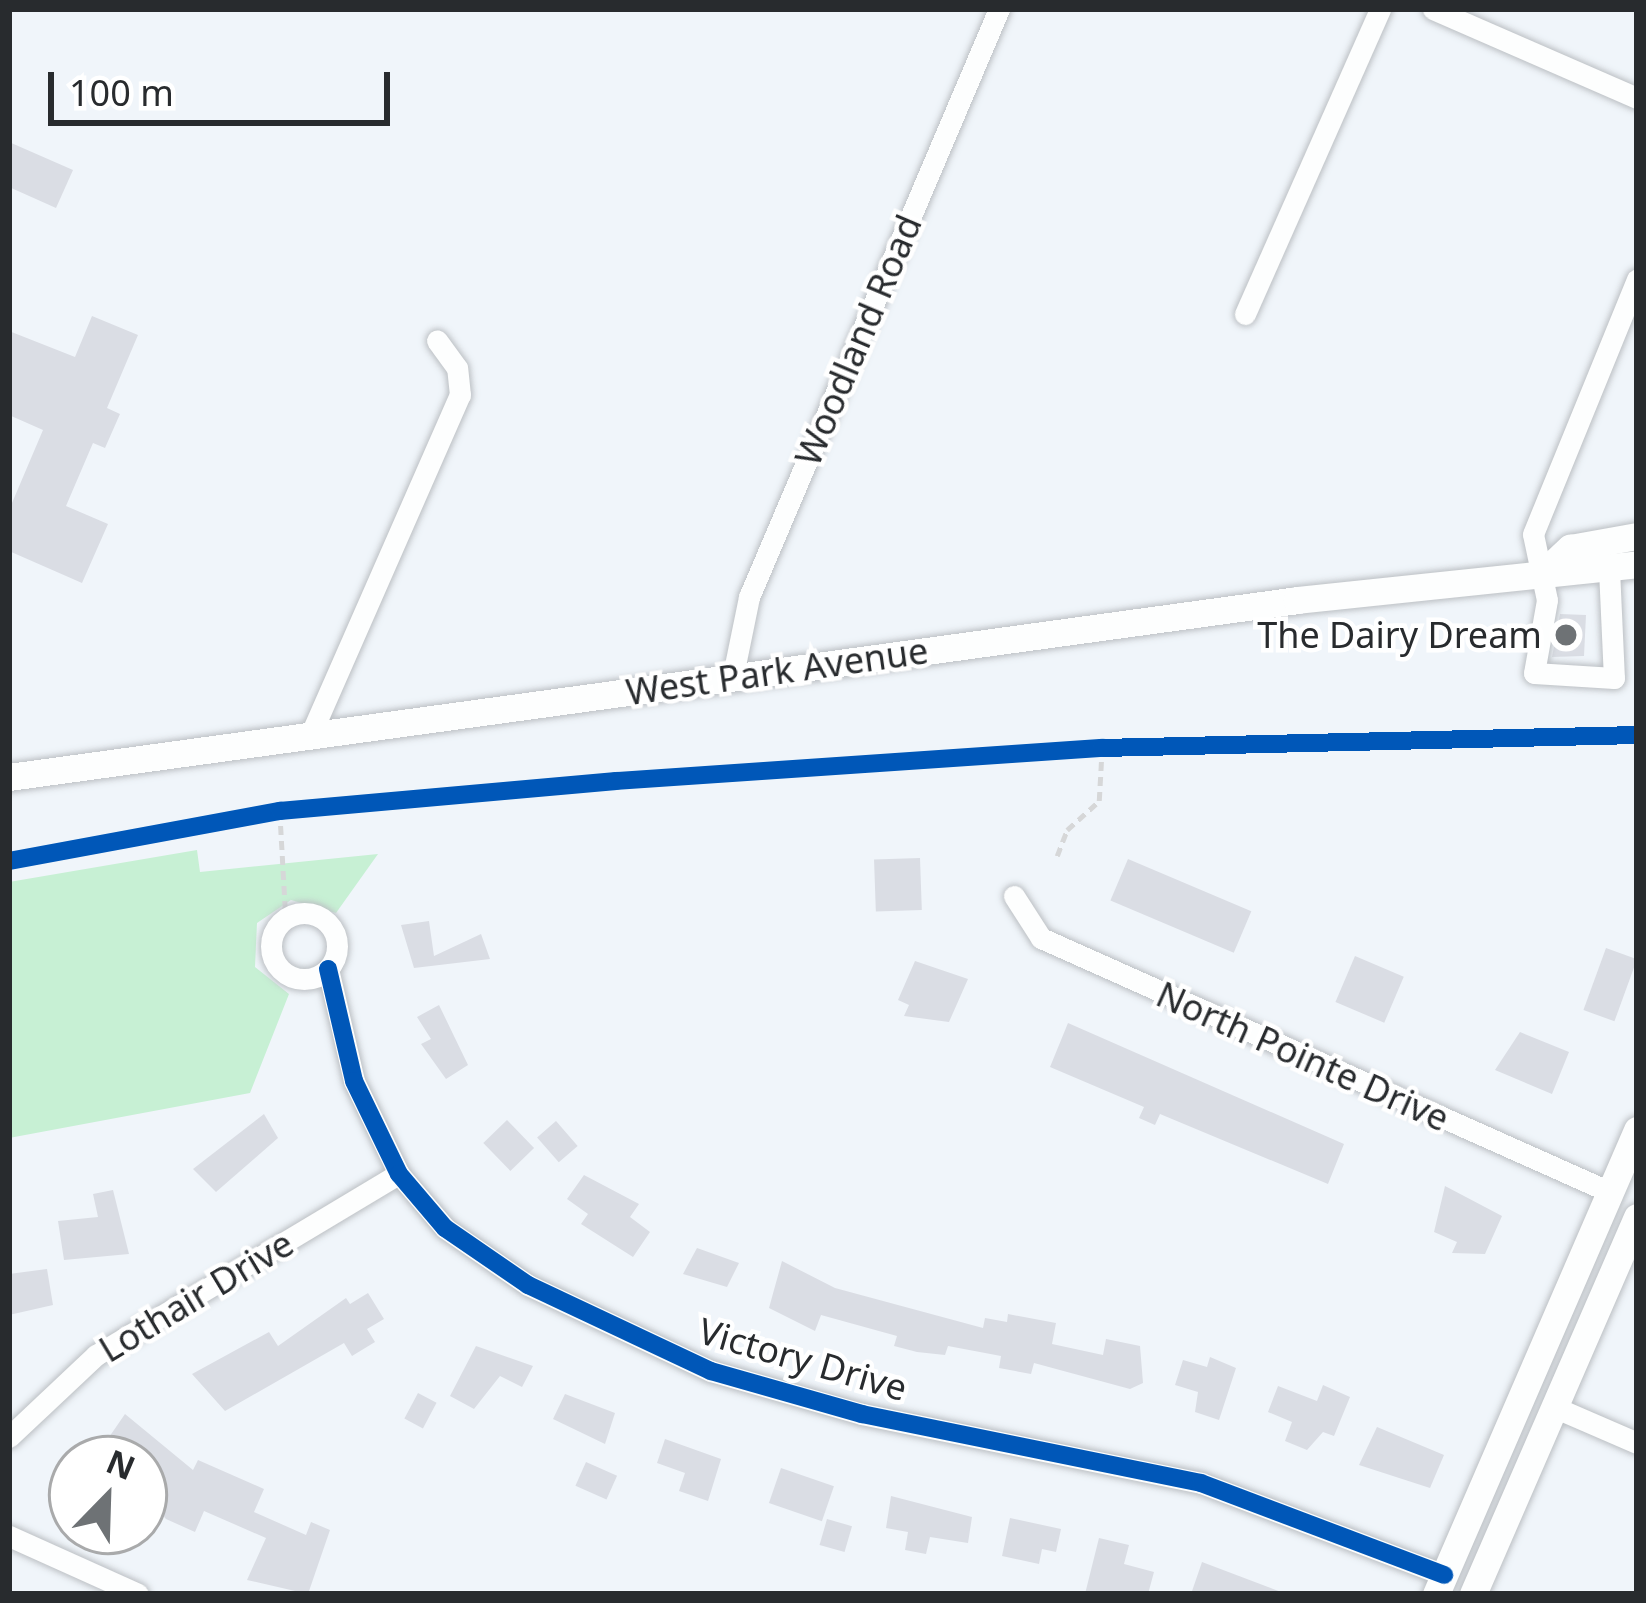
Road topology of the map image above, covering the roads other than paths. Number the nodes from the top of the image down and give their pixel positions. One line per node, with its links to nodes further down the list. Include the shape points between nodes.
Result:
1 (999, 9): 12 (street, Woodland Road, via 748,597)
2 (1380, 9): 6 (street)
3 (1432, 9): 4 (street)
4 (1637, 98)
5 (1637, 279): 11 (street, via 1540,510 1533,534)
6 (1245, 314)
7 (437, 340): 13 (street, via 457,368 460,395)
8 (1637, 536): 11 (main road, West Park Avenue, via 1570,548)
9 (1637, 564): 10 (main road, West Park Avenue)
10 (1609, 568): 11 (main road, West Park Avenue); 11 (street, via 1614,678 1534,674)
11 (1546, 570): 12 (main road, West Park Avenue)
12 (734, 675): 13 (main road, West Park Avenue)
13 (310, 736): 14 (main road, West Park Avenue)
14 (9, 777)
15 (1014, 896): 19 (street, North Pointe Drive, via 1041,938)
16 (328, 969): 16 (street, via 309,979 278,968 270,947 286,918 316,916 332,929); 18 (street, Victory Drive, via 354,1081)
17 (1637, 1130): 19 (main road)
18 (399, 1174): 22 (street, Lothair Drive, via 96,1355); 25 (street, Victory Drive, via 445,1228 499,1269 710,1371 862,1414 1201,1483)
19 (1610, 1192): 25 (main road)
20 (1637, 1217): 21 (main road)
21 (1554, 1407): 23 (street); 27 (main road)
22 (9, 1437)
23 (1637, 1443)
24 (9, 1536): 26 (street)
25 (1440, 1584)
26 (138, 1594)
27 (1473, 1594)

